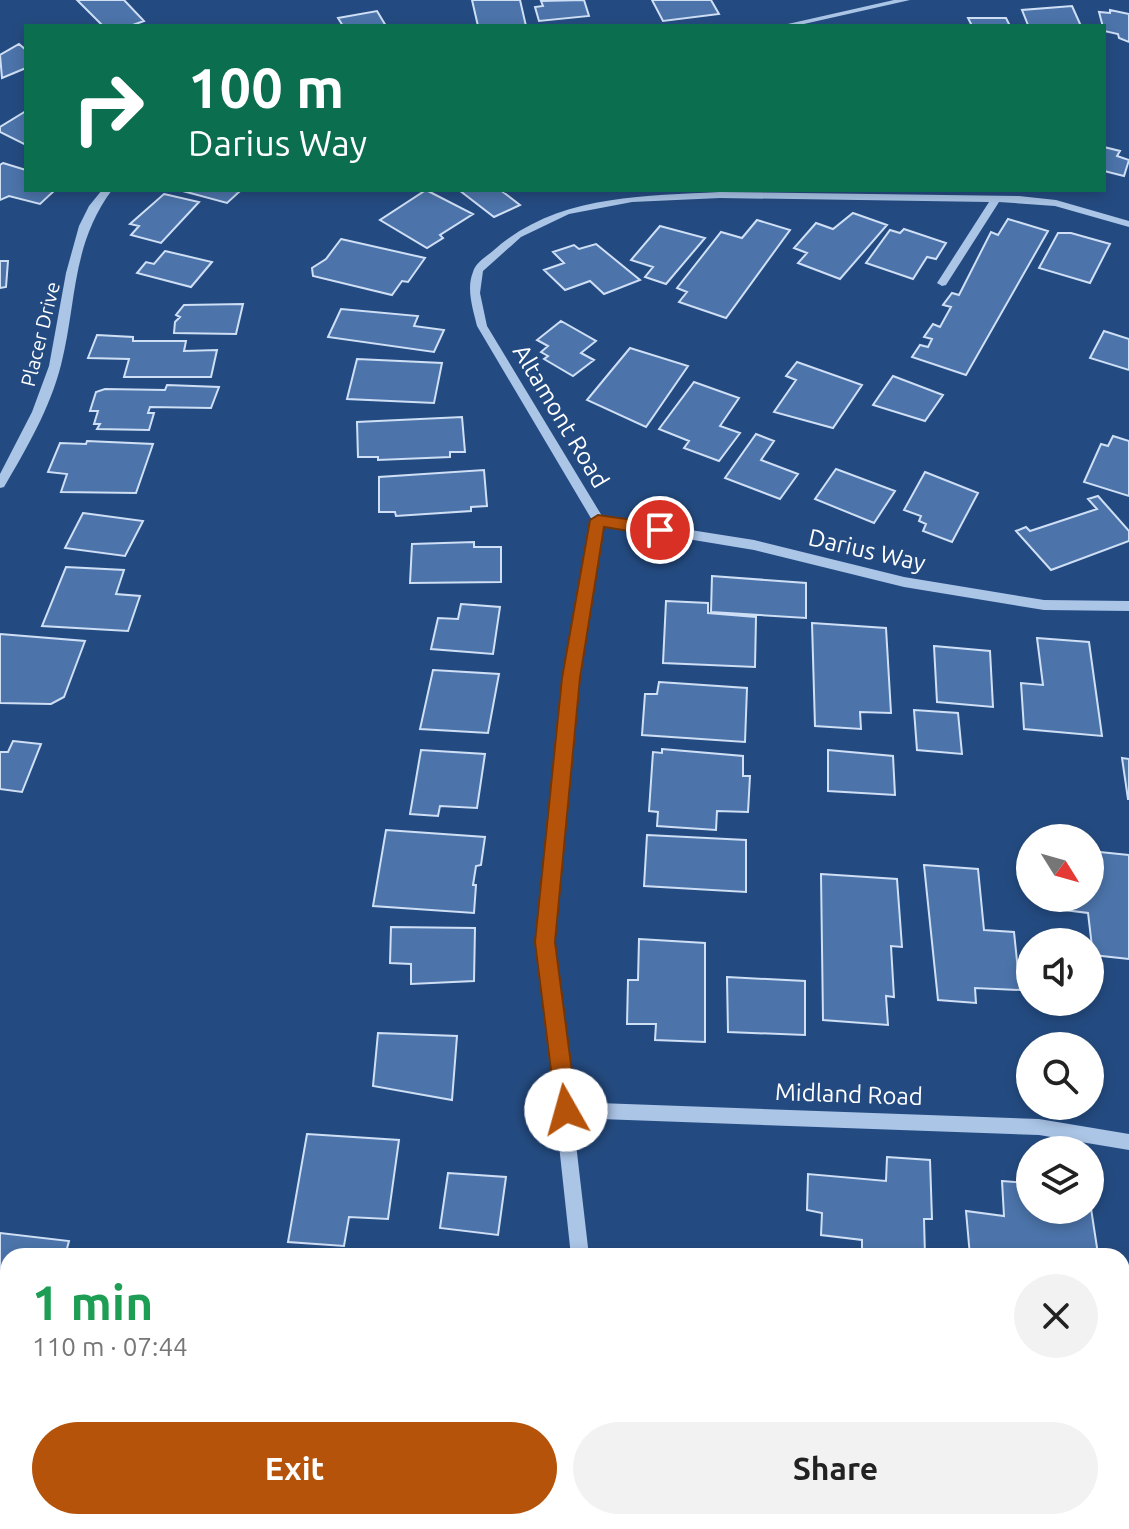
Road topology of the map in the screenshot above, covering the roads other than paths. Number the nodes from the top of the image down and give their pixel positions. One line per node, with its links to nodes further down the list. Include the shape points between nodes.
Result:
1 (906, 0): 2 (street)
2 (792, 24)
3 (106, 192): 7 (street, Placer Drive, via 82,232 54,367 26,439)
4 (996, 199): 5 (street, Altamont Road, via 1056,203); 6 (street); 8 (street, Altamont Road, via 632,199 566,212 517,235 478,270 475,293 482,326)
5 (1129, 224)
6 (942, 283)
7 (0, 484)
8 (598, 520): 9 (street, Darius Way, via 754,545 904,582 1013,600); 10 (street, Altamont Road, via 571,678 545,942)
9 (1129, 606)
10 (566, 1110): 11 (street, Midland Road, via 1039,1127); 12 (street, Altamont Road)
11 (1129, 1142)
12 (579, 1248)

